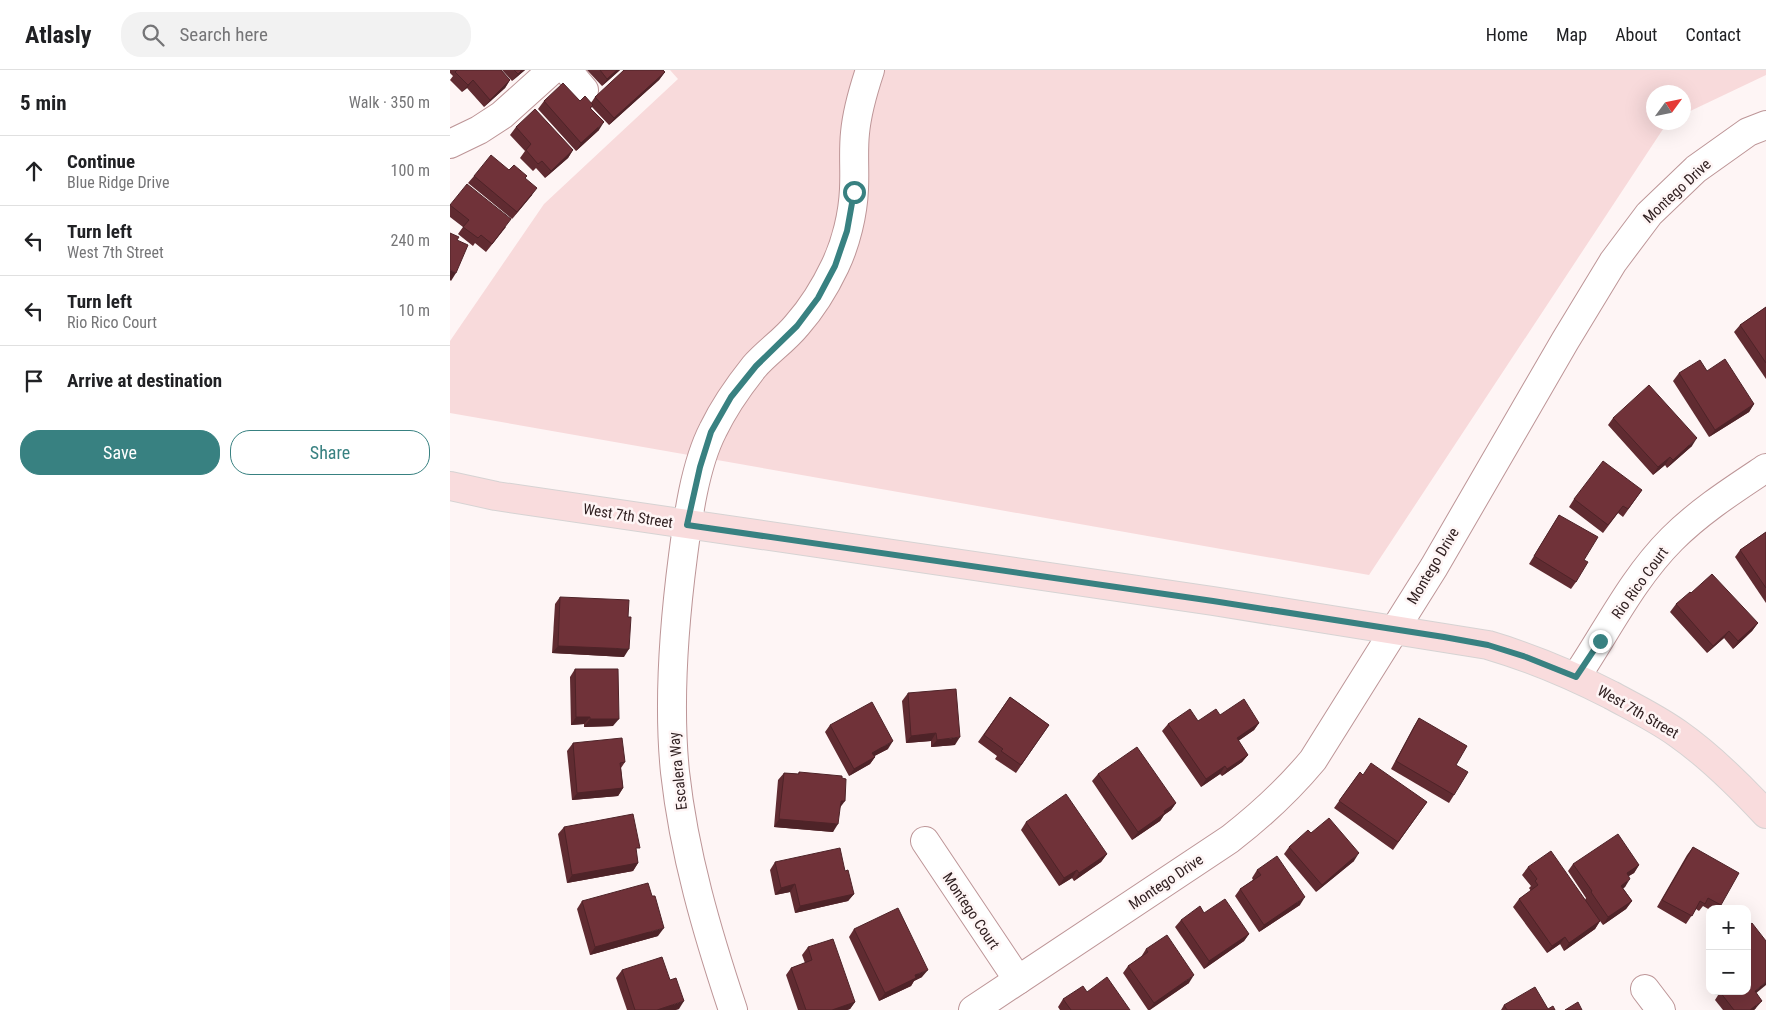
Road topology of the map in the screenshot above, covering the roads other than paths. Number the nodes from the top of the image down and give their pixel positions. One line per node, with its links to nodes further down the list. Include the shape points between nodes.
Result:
1 (552, 70): 4 (street, via 502,115)
2 (870, 70): 7 (street, Escalera Way, via 860,98 855,134 854,192 847,231 835,266 818,298 797,326 756,366 731,397 711,432)
3 (1766, 125): 8 (street, Montego Drive, via 1748,132 1696,169 1649,214 1613,262)
4 (450, 144)
5 (1766, 468): 9 (street, Rio Rico Court, via 1698,516 1671,540 1624,602)
6 (450, 486): 7 (main road, West 7th Street)
7 (687, 525): 8 (main road, West 7th Street); 13 (street, Escalera Way, via 672,686 675,771 691,868 714,953)
8 (1395, 630): 9 (main road, West 7th Street, via 1488,645); 12 (street, Montego Drive, via 1313,760 1290,788 1259,817)
9 (1576, 677): 10 (main road, West 7th Street, via 1645,712 1677,733 1711,759)
10 (1766, 814)
11 (925, 841): 12 (street, Montego Court)
12 (1018, 980): 14 (street, Montego Drive)
13 (734, 1010)
14 (973, 1010)

